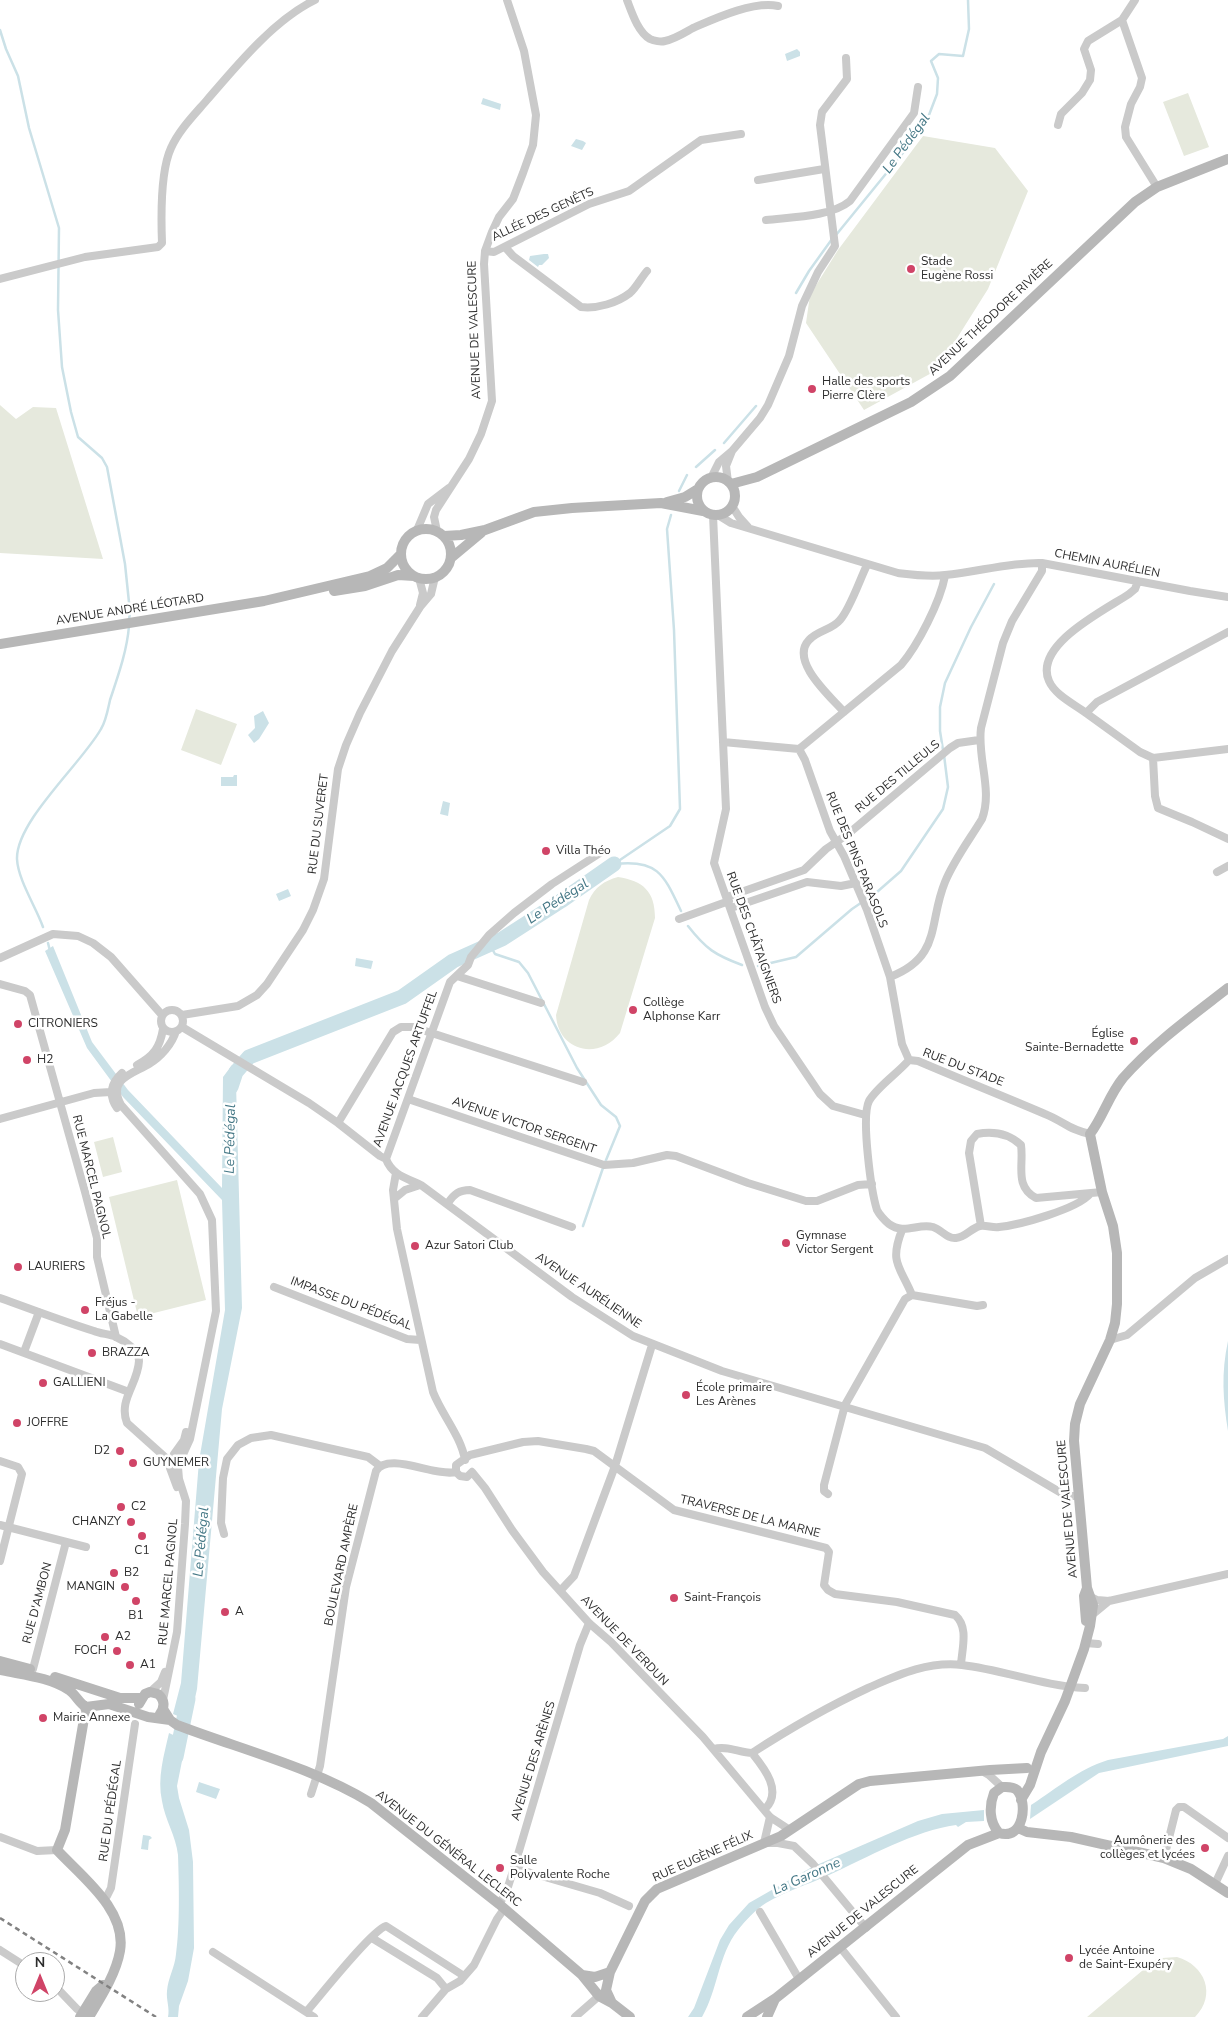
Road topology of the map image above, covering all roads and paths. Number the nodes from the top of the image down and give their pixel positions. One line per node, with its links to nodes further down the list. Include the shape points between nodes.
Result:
1 (315, 0): 20 (street, via 301,7 267,36 184,126 170,150 164,180 162,242 158,247 85,257)
2 (507, 0): 18 (street, AVENUE DE VALESCURE, via 524,51 536,115 524,173 513,199 499,217)
3 (627, 0): 5 (street, via 646,35 663,42 756,6)
4 (1135, 0): 6 (street)
5 (778, 6)
6 (1122, 20): 9 (street, via 1088,40 1084,49 1091,70 1090,80 1061,114); 14 (street, via 1142,78 1131,104 1126,137)
7 (846, 58): 12 (street, via 847,79 822,112)
8 (918, 87): 15 (street, via 914,113 850,201)
9 (1058, 125)
10 (741, 134): 17 (street, ALLÉE DES GENÊTS, via 701,140 629,191 589,204)
11 (1228, 159): 14 (main road, AVENUE THÉODORE RIVIÈRE)
12 (824, 169): 13 (street); 15 (street)
13 (758, 180)
14 (1157, 187): 22 (main road, AVENUE THÉODORE RIVIÈRE, via 1136,202 950,376 931,390)
15 (832, 211): 16 (street); 21 (street, via 835,246 802,306 789,356 768,405)
16 (766, 220)
17 (505, 247): 18 (street, ALLÉE DES GENÊTS, via 494,252); 19 (street, via 581,307 600,306 630,293)
18 (485, 251): 25 (street, AVENUE DE VALESCURE, via 492,401 477,442)
19 (646, 271)
20 (0, 279)
21 (732, 451): 23 (street, via 719,462); 24 (street, via 726,466)
22 (757, 477): 24 (main road, AVENUE THÉODORE RIVIÈRE); 27 (main road, AVENUE THÉODORE RIVIÈRE)
23 (711, 478): 24 (main road, via 723,478); 26 (main road)
24 (730, 483): 27 (main road)
25 (452, 485): 32 (street, AVENUE DE VALESCURE, via 428,504); 34 (street, AVENUE DE VALESCURE, via 434,517)
26 (698, 489): 28 (main road, via 685,497); 30 (main road, via 697,501)
27 (735, 495): 29 (main road)
28 (661, 503): 30 (main road); 33 (main road, via 534,512)
29 (732, 506): 30 (main road, via 723,514); 31 (street)
30 (711, 514): 31 (street, CHEMIN AURÉLIEN); 51 (street, RUE DES CHÂTAIGNIERS)
31 (748, 527): 38 (street, CHEMIN AURÉLIEN)
32 (417, 530): 34 (main road, via 424,528); 35 (main road, via 405,539)
33 (484, 530): 34 (main road, via 461,535); 36 (main road)
34 (441, 533): 36 (main road, via 450,546)
35 (400, 554): 40 (main road, via 404,567); 44 (main road, AVENUE ANDRÉ LÉOTARD, via 387,568 370,576)
36 (451, 558): 41 (main road, via 446,570)
37 (1042, 563): 39 (street, CHEMIN AURÉLIEN); 42 (street, CHEMIN AURÉLIEN); 50 (street, via 1042,571 1002,643)
38 (867, 565): 39 (street, CHEMIN AURÉLIEN, via 898,573); 48 (street, via 842,618 833,627 810,639 804,647 803,660 810,673)
39 (945, 576): 48 (street, via 911,654)
40 (416, 577): 41 (main road); 44 (main road, AVENUE ANDRÉ LÉOTARD, via 398,575 365,586 275,602); 45 (street, via 423,593)
41 (435, 577): 45 (street, RUE DU SUVERET, via 431,594)
42 (1138, 581): 43 (street, CHEMIN AURÉLIEN); 49 (street, via 1129,594 1058,643 1049,658 1049,681 1056,691)
43 (1228, 597)
44 (264, 601): 47 (main road, AVENUE ANDRÉ LÉOTARD)
45 (420, 607): 72 (street, RUE DU SUVERET, via 392,651 346,745 338,769 324,879 303,930 257,994 238,1006)
46 (1228, 632): 49 (street, via 1097,702)
47 (0, 644)
48 (844, 712): 52 (street)
49 (1086, 713): 54 (street)
50 (979, 740): 56 (street, RUE DES TILLEULS, via 958,743 950,748); 67 (street, via 985,810 945,882 927,947 916,962)
51 (723, 742): 52 (street); 63 (street, RUE DES CHÂTAIGNIERS, via 726,809 714,863)
52 (799, 748): 56 (street, RUE DES PINS PARASOLS)
53 (1228, 749): 54 (street)
54 (1153, 758): 55 (street, via 1158,808)
55 (1228, 839)
56 (836, 842): 59 (street, RUE DES TILLEULS); 62 (street, RUE DES PINS PARASOLS)
57 (600, 853): 66 (street, AVENUE JACQUES ARTUFFEL, via 514,913 484,941 468,966)
58 (1228, 866): 60 (street)
59 (804, 870): 61 (street); 63 (street)
60 (1217, 872)
61 (807, 882): 62 (street, via 841,886); 63 (street)
62 (856, 882): 67 (street, RUE DES PINS PARASOLS)
63 (729, 902): 64 (street); 82 (street, RUE DES CHÂTAIGNIERS, via 774,1026 820,1094 832,1106)
64 (679, 919)
65 (0, 958): 71 (street, via 53,934 78,936 111,957)
66 (457, 976): 70 (street); 75 (street, AVENUE JACQUES ARTUFFEL, via 450,982)
67 (890, 978): 76 (street, RUE DES PINS PARASOLS, via 902,1044)
68 (0, 984): 81 (street, RUE MARCEL PAGNOL, via 25,990 30,995)
69 (1228, 988): 85 (main road, via 1142,1058 1121,1080)
70 (541, 1003)
71 (162, 1015): 72 (street, via 172,1010); 73 (street)
72 (182, 1015): 74 (street)
73 (163, 1029): 74 (street, via 169,1032); 77 (street, via 158,1050)
74 (179, 1029): 77 (street, via 159,1056 148,1065); 84 (street, AVENUE AURÉLIENNE, via 260,1073)
75 (431, 1033): 78 (street); 80 (street, AVENUE JACQUES ARTUFFEL); 84 (street, via 414,1027 401,1027 393,1032)
76 (909, 1060): 82 (street, RUE DU STADE, via 869,1101); 85 (street, RUE DU STADE)
77 (136, 1067): 79 (street)
78 (583, 1082)
79 (114, 1089): 81 (street); 112 (street, via 121,1105 200,1194 212,1220 216,1311 190,1439)
80 (408, 1099): 86 (street, AVENUE JACQUES ARTUFFEL); 88 (street, AVENUE VICTOR SERGENT, via 604,1165 676,1156 748,1183 811,1201 858,1185)
81 (60, 1103): 83 (street); 103 (street, RUE MARCEL PAGNOL, via 94,1229)
82 (865, 1115): 88 (street)
83 (0, 1119)
84 (338, 1122): 86 (street, AVENUE AURÉLIENNE)
85 (1090, 1134): 90 (main road, AVENUE DE VALESCURE)
86 (386, 1159): 87 (street, AVENUE AURÉLIENNE)
87 (396, 1173): 89 (street, AVENUE AURÉLIENNE); 92 (street)
88 (872, 1184): 96 (street, via 878,1212)
89 (421, 1185): 92 (street, via 405,1190); 93 (street, AVENUE AURÉLIENNE)
90 (1102, 1192): 91 (street); 105 (main road, AVENUE DE VALESCURE, via 1117,1253 1116,1323)
91 (1090, 1194): 94 (street, via 1073,1206 1025,1221 997,1227); 94 (street, via 1036,1198 1029,1194 1021,1177 1021,1145 1004,1135 977,1134 971,1141 970,1153)
92 (394, 1199): 104 (street)
93 (448, 1204): 95 (street, via 461,1190 470,1190); 107 (street, AVENUE AURÉLIENNE, via 572,1296 632,1336)
94 (981, 1226): 96 (street, via 959,1238 950,1238 925,1226)
95 (572, 1227)
96 (902, 1230): 99 (street, via 896,1245 896,1258)
97 (1228, 1259): 105 (street, via 1195,1278 1128,1334)
98 (274, 1287): 104 (street, IMPASSE DU PÉDÉGAL, via 407,1339)
99 (912, 1295): 101 (street); 110 (street, via 905,1299)
100 (0, 1298): 102 (street)
101 (983, 1305)
102 (39, 1312): 103 (street); 108 (street)
103 (116, 1337): 109 (street, via 138,1356)
104 (420, 1340): 113 (street, via 438,1406)
105 (1110, 1340): 121 (main road, AVENUE DE VALESCURE, via 1080,1404 1074,1441)
106 (0, 1344): 108 (street)
107 (652, 1345): 110 (street, AVENUE AURÉLIENNE, via 722,1370); 116 (street)
108 (24, 1352): 109 (street)
109 (129, 1392): 111 (street, via 124,1405 128,1423)
110 (845, 1405): 120 (street, via 824,1485); 121 (street, AVENUE AURÉLIENNE, via 985,1448 1063,1494)
111 (166, 1458): 112 (street); 117 (street, RUE MARCEL PAGNOL)
112 (178, 1460): 117 (street, via 174,1469); 147 (street, RUE MARCEL PAGNOL, via 179,1479 186,1501 185,1524 177,1632)
113 (465, 1460): 116 (street, TRAVERSE DE LA MARNE, via 470,1455 538,1441 594,1451); 118 (street, via 456,1464); 119 (street, via 472,1466)
114 (0, 1461): 123 (street, via 18,1467 22,1474)
115 (380, 1466): 118 (street, via 395,1463); 124 (street, via 368,1457 272,1435 251,1438 238,1445 227,1459 221,1523); 157 (street, BOULEVARD AMPÈRE, via 346,1587)
116 (615, 1466): 129 (street, via 574,1576); 138 (street, TRAVERSE DE LA MARNE, via 674,1510 826,1548 829,1552 824,1586 835,1594 897,1602 955,1615 964,1628)
117 (170, 1468): 144 (street, RUE MARCEL PAGNOL, via 182,1512 173,1622 163,1676)
118 (456, 1472): 119 (street, via 464,1477)
119 (472, 1472): 129 (street, AVENUE DE VERDUN)
120 (828, 1494)
121 (1078, 1496): 130 (main road, AVENUE DE VALESCURE)
122 (0, 1525): 123 (street)
123 (8, 1527): 125 (street); 127 (street)
124 (224, 1534)
125 (66, 1542): 126 (street); 139 (street, RUE D'AMBON)
126 (86, 1547)
127 (0, 1561)
128 (1228, 1574): 131 (street)
129 (560, 1591): 133 (street, AVENUE DE VERDUN)
130 (1088, 1593): 131 (street); 132 (main road, AVENUE DE VALESCURE); 134 (main road, AVENUE DE VALESCURE, via 1086,1624)
131 (1109, 1601): 132 (street)
132 (1092, 1616): 134 (main road, AVENUE DE VALESCURE)
133 (589, 1623): 152 (street, AVENUE DE VERDUN); 172 (street, AVENUE DES ARÈNES)
134 (1089, 1632): 135 (main road, AVENUE DE VALESCURE)
135 (1086, 1643): 136 (street); 141 (main road, AVENUE DE VALESCURE)
136 (1098, 1644)
137 (0, 1661): 139 (main road)
138 (961, 1665): 141 (street); 154 (street, via 914,1668 830,1705)
139 (33, 1669): 143 (main road)
140 (0, 1670): 146 (main road, via 42,1679)
141 (1070, 1687): 142 (street); 153 (main road, AVENUE DE VALESCURE)
142 (1085, 1688)
143 (91, 1689): 145 (main road, via 127,1699); 146 (main road, via 81,1692); 146 (main road, via 98,1697)
144 (150, 1692): 145 (main road); 147 (main road, via 158,1694)
145 (141, 1698): 148 (main road)
146 (87, 1703): 148 (main road, via 109,1704); 169 (main road, via 65,1830)
147 (163, 1704): 149 (main road, via 161,1713); 150 (main road)
148 (142, 1714): 149 (main road)
149 (153, 1717): 150 (main road, AVENUE DU GÉNÉRAL LECLERC)
150 (171, 1721): 157 (main road, AVENUE DU GÉNÉRAL LECLERC)
151 (135, 1724): 175 (street, RUE DU PÉDÉGAL, via 111,1888)
152 (714, 1749): 154 (street); 161 (street, AVENUE DE VERDUN)
153 (1041, 1752): 155 (main road, AVENUE DE VALESCURE); 160 (main road, AVENUE DE VALESCURE, via 1030,1785)
154 (752, 1753): 161 (street, via 772,1784 772,1800)
155 (1026, 1768): 156 (main road, RUE EUGÈNE FÉLIX); 158 (main road, AVENUE DE VALESCURE)
156 (981, 1771): 158 (street); 164 (main road, RUE EUGÈNE FÉLIX, via 859,1784)
157 (317, 1776): 159 (street, BOULEVARD AMPÈRE); 176 (main road, AVENUE DU GÉNÉRAL LECLERC, via 371,1803)
158 (1006, 1787): 160 (main road, via 1018,1792); 165 (main road, via 994,1793 991,1806 992,1824)
159 (311, 1794)
160 (1021, 1800): 163 (main road)
161 (765, 1809): 162 (street, AVENUE DE VERDUN)
162 (770, 1817): 164 (street, AVENUE DE VERDUN); 168 (street)
163 (1018, 1828): 165 (main road, via 1009,1834); 171 (main road)
164 (790, 1830): 168 (main road, RUE EUGÈNE FÉLIX)
165 (999, 1833): 179 (main road, AVENUE DE VALESCURE, via 968,1845)
166 (0, 1837): 169 (street, via 38,1851)
167 (1228, 1838): 171 (street, via 1184,1807 1179,1807)
168 (764, 1843): 179 (street, via 794,1846); 185 (main road, RUE EUGÈNE FÉLIX, via 650,1895)
169 (57, 1850): 175 (main road)
170 (1228, 1856): 173 (street)
171 (1164, 1858): 173 (main road)
172 (514, 1868): 176 (street, AVENUE DES ARÈNES); 177 (street, via 600,1893)
173 (1215, 1884): 174 (main road)
174 (1228, 1893)
175 (103, 1899): 195 (main road, via 115,1916 120,1952 110,1979)
176 (502, 1906): 186 (street, AVENUE DES ARÈNES, via 474,1966); 187 (main road, AVENUE DU GÉNÉRAL LECLERC)
177 (629, 1906)
178 (760, 1912): 188 (street)
179 (866, 1928): 181 (main road, AVENUE DE VALESCURE)
180 (372, 1938): 186 (street, via 386,1926); 189 (street, via 437,1978); 194 (street)
181 (840, 1947): 188 (main road, AVENUE DE VALESCURE); 202 (street)
182 (0, 1950): 184 (street)
183 (213, 1952): 194 (street)
184 (15, 1960)
185 (610, 1972): 187 (main road); 193 (main road, RUE EUGÈNE FÉLIX, via 606,1990)
186 (464, 1976): 189 (street, AVENUE DES ARÈNES)
187 (586, 1976): 191 (main road, AVENUE DU GÉNÉRAL LECLERC)
188 (799, 1979): 192 (main road, AVENUE DE VALESCURE)
189 (446, 1989): 197 (street, AVENUE DES ARÈNES)
190 (65, 1996): 195 (street)
191 (599, 1996): 193 (main road, AVENUE DU GÉNÉRAL LECLERC); 198 (street)
192 (776, 1998): 200 (main road, AVENUE DE VALESCURE); 201 (main road)
193 (612, 2003): 199 (main road, AVENUE DU GÉNÉRAL LECLERC)
194 (307, 2011): 196 (street)
195 (85, 2016)
196 (314, 2017)
197 (422, 2017)
198 (575, 2017)
199 (630, 2017)
200 (747, 2017)
201 (767, 2017)
202 (896, 2017)

